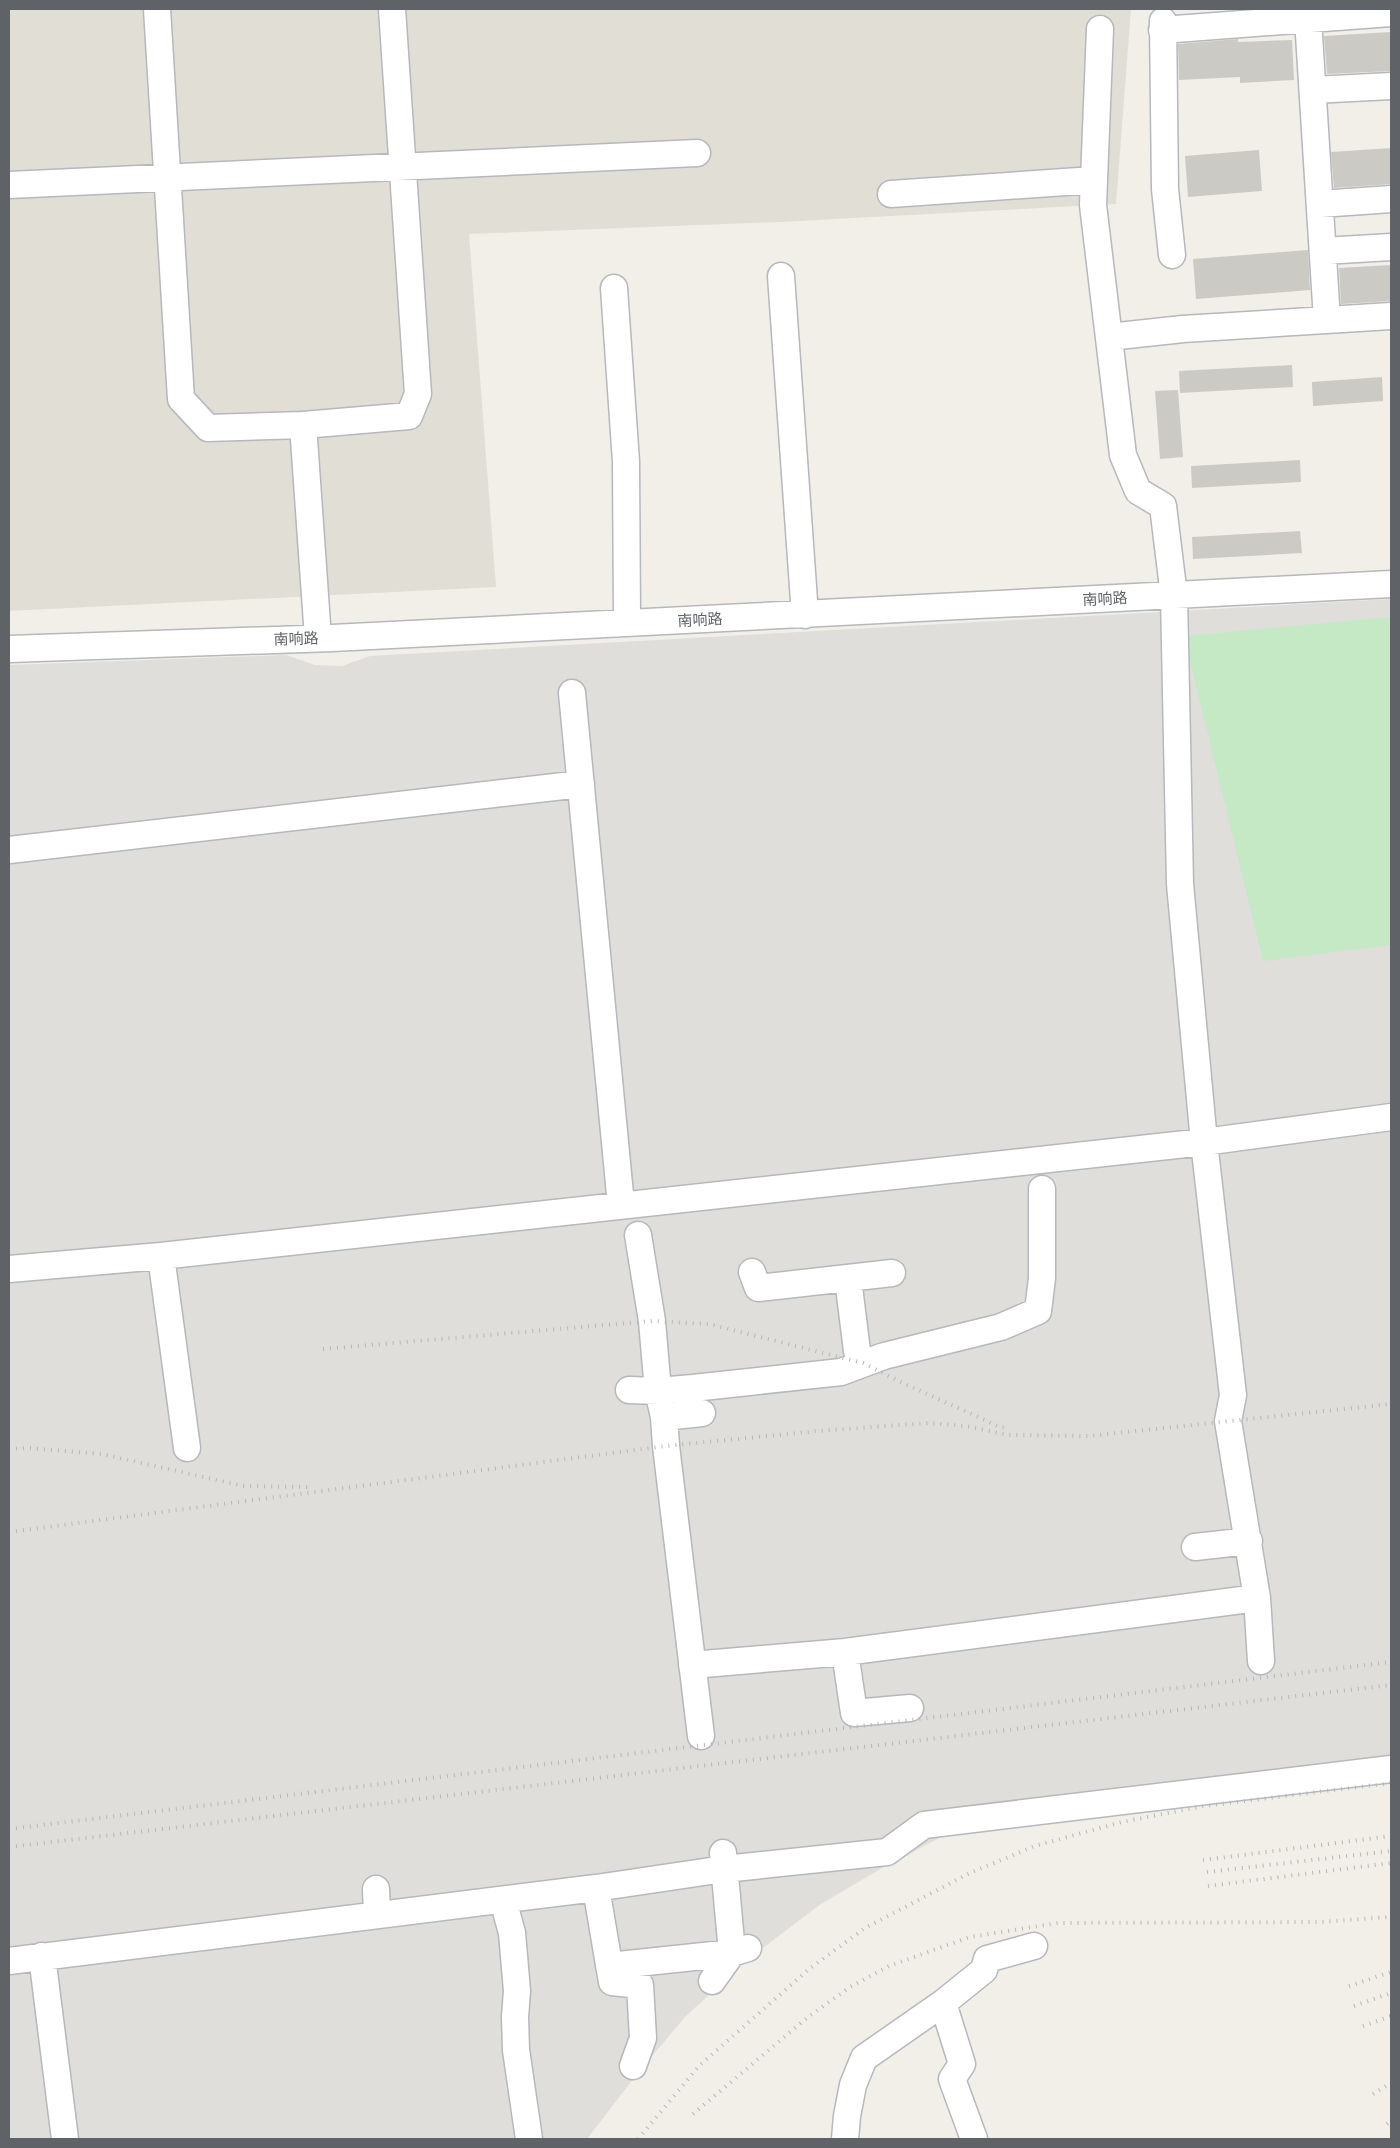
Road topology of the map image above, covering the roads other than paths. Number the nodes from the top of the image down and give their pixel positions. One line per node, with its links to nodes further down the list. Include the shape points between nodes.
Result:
1 (157, 9): 10 (street)
2 (392, 9): 9 (street)
3 (1391, 13): 4 (street)
4 (1308, 19): 7 (street); 18 (street, via 1162,25 1165,189)
5 (1100, 28): 11 (street)
6 (1391, 86): 7 (street)
7 (1313, 90): 15 (street)
8 (697, 153): 9 (street)
9 (403, 166): 10 (street); 24 (street, via 418,394 409,416)
10 (166, 178): 12 (street); 24 (street, via 181,399 208,428)
11 (1094, 180): 13 (street); 23 (street, via 1093,205)
12 (9, 185)
13 (891, 194)
14 (1391, 199): 15 (street)
15 (1320, 204): 17 (street)
16 (1391, 247): 17 (street)
17 (1323, 251): 22 (street)
18 (1172, 256)
19 (781, 276): 27 (street)
20 (614, 288): 28 (street, via 626,462)
21 (1391, 316): 22 (street)
22 (1327, 320): 23 (street)
23 (1109, 337): 26 (street, via 1123,455 1138,491 1163,506)
24 (303, 425): 29 (street)
25 (1391, 584): 26 (street, 南响路)
26 (1174, 596): 27 (street, 南响路); 35 (street, via 1180,884)
27 (805, 615): 29 (street, 南响路)
28 (627, 618)
29 (318, 638): 30 (street, 南响路)
30 (9, 649)
31 (572, 693): 32 (street)
32 (581, 784): 33 (street); 37 (street)
33 (9, 850)
34 (1391, 1117): 35 (street)
35 (1204, 1142): 37 (street); 50 (street, via 1233,1395 1228,1421)
36 (1042, 1189): 44 (street, via 1042,1278 1038,1310 1001,1327)
37 (621, 1205): 39 (street)
38 (638, 1235): 46 (street, via 652,1320)
39 (161, 1256): 40 (street); 49 (street)
40 (9, 1269)
41 (752, 1272): 43 (street, via 758,1288)
42 (892, 1272): 43 (street)
43 (848, 1279): 44 (street, via 857,1351)
44 (863, 1363): 46 (street, via 841,1372)
45 (629, 1390): 46 (street)
46 (658, 1391): 48 (street)
47 (702, 1414): 48 (street)
48 (664, 1417): 55 (street)
49 (187, 1448)
50 (1249, 1541): 51 (street); 52 (street)
51 (1195, 1547)
52 (1257, 1598): 53 (street); 54 (street)
53 (828, 1647): 55 (street); 56 (street, via 854,1713)
54 (1261, 1661)
55 (692, 1665): 57 (street)
56 (910, 1708)
57 (700, 1736)
58 (1391, 1769): 59 (street, via 924,1825 887,1852)
59 (724, 1860): 60 (street); 65 (street)
60 (596, 1888): 62 (street); 68 (street)
61 (376, 1889): 63 (street)
62 (503, 1900): 63 (street); 73 (street, via 512,1933 517,1991 516,2050)
63 (377, 1915): 66 (street)
64 (1034, 1946): 70 (street, via 987,1959 984,1970)
65 (740, 1950): 68 (street); 69 (street)
66 (42, 1956): 67 (street); 72 (street)
67 (9, 1960)
68 (609, 1966): 71 (street, via 612,1982 640,1985 643,2038)
69 (712, 1981)
70 (943, 2003): 74 (street, via 864,2058 853,2085); 75 (street, via 962,2064 952,2079)
71 (633, 2066)
72 (65, 2139)
73 (529, 2139)
74 (846, 2139)
75 (974, 2139)

